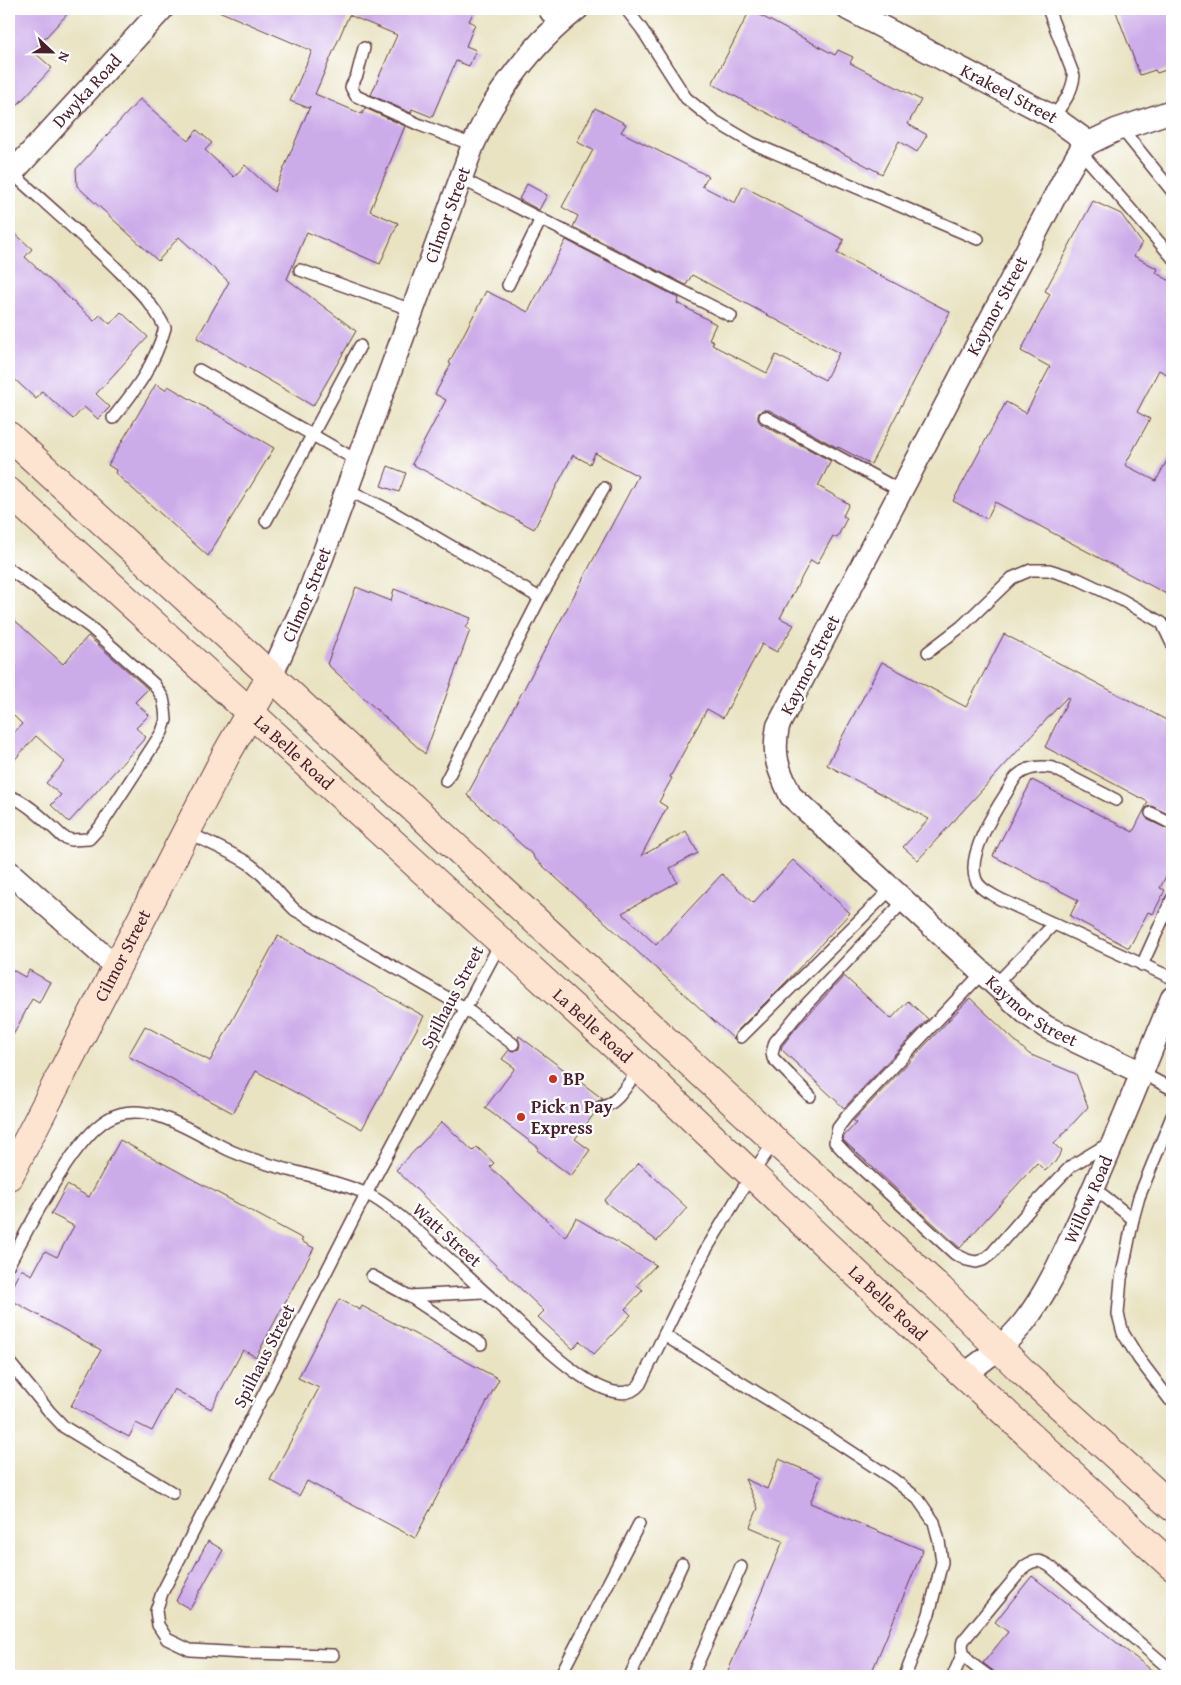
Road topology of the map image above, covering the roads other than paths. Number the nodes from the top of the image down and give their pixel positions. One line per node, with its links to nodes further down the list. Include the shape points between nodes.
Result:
1 (162, 9): 13 (street, Dwyka Road)
2 (577, 9): 6 (street, Cilmor Street)
3 (626, 9): 17 (lane, via 686,98 713,120 752,143)
4 (848, 9): 9 (street, Krakeel Street)
5 (1048, 9): 9 (lane, via 1074,76 1073,86)
6 (549, 18): 11 (street, Cilmor Street, via 492,108)
7 (364, 48): 11 (lane, via 351,87 356,96)
8 (1172, 112): 10 (street)
9 (1053, 116): 12 (street, Krakeel Street)
10 (1121, 128): 12 (street); 15 (lane)
11 (473, 145): 14 (street, Cilmor Street)
12 (1085, 147): 18 (lane); 32 (street, Kaymor Street, via 1064,177)
13 (11, 171): 26 (lane, via 140,292 165,328 142,381)
14 (460, 178): 16 (lane); 21 (street, Cilmor Street)
15 (1172, 191)
16 (541, 219): 20 (lane); 22 (lane)
17 (978, 239)
18 (1172, 256)
19 (300, 270): 21 (lane)
20 (508, 285)
21 (412, 310): 29 (street, Cilmor Street)
22 (731, 316)
23 (360, 346): 27 (lane)
24 (199, 370): 27 (lane)
25 (765, 417): 32 (lane)
26 (113, 418)
27 (312, 435): 29 (lane); 34 (lane)
28 (9, 436): 39 (main road)
29 (358, 461): 31 (street, Cilmor Street)
30 (604, 488): 36 (lane)
31 (348, 490): 36 (lane, via 389,510); 39 (street, Cilmor Street, via 308,595)
32 (900, 490): 48 (street, Kaymor Street, via 778,726 774,745 776,760 791,796)
33 (9, 492): 40 (main road, La Belle Road)
34 (266, 522)
35 (9, 569): 42 (lane, via 90,627 154,684 162,698 166,720 157,740 100,828 89,839 63,837 24,802)
36 (540, 598): 41 (lane)
37 (1172, 644): 38 (lane, via 1162,623 1122,600 1078,579 1049,570 1030,570 1012,578 962,626)
38 (928, 652)
39 (272, 676): 40 (main road, Cilmor Street); 67 (main road)
40 (250, 713): 46 (main road, Cilmor Street); 51 (main road, La Belle Road)
41 (446, 781)
42 (9, 797)
43 (1116, 800): 50 (lane, via 1053,768 1033,767 1017,776 990,818 977,852 976,880 982,888 1000,899)
44 (1151, 813): 45 (lane)
45 (1172, 824)
46 (187, 832): 53 (main road, Cilmor Street); 57 (lane, via 247,862 295,910)
47 (9, 872): 53 (street)
48 (898, 895): 55 (street, Kaymor Street); 58 (lane); 63 (lane, via 776,1042 773,1058)
49 (1172, 899): 52 (lane)
50 (1054, 924): 52 (lane); 55 (lane)
51 (501, 942): 57 (lane, Spilhaus Street); 60 (main road, La Belle Road)
52 (1142, 965): 54 (lane)
53 (116, 967): 68 (main road, Cilmor Street)
54 (1172, 978)
55 (989, 979): 61 (street, Kaymor Street, via 1046,1027); 66 (lane, via 847,1116 835,1142 955,1254 976,1262 992,1253 1071,1166)
56 (1172, 998): 61 (street, Willow Road)
57 (465, 1008): 59 (lane); 71 (lane, Spilhaus Street)
58 (741, 1037)
59 (513, 1044)
60 (639, 1068): 64 (lane, via 615,1101); 69 (main road, La Belle Road)
61 (1142, 1073): 62 (lane); 66 (street, Willow Road)
62 (1172, 1089)
63 (810, 1096)
64 (599, 1108)
65 (1172, 1116): 72 (lane)
66 (1114, 1140): 70 (street, Willow Road)
67 (775, 1141): 69 (lane, Watt Street); 79 (main road, via 940,1289)
68 (11, 1167)
69 (751, 1175): 77 (lane, Watt Street, via 704,1253); 81 (main road, La Belle Road)
70 (1094, 1188): 72 (lane); 79 (street, Willow Road, via 1040,1301)
71 (366, 1194): 73 (lane, Watt Street, via 254,1160 165,1118 127,1111 108,1119 78,1148 53,1185); 75 (lane, Watt Street, via 427,1238); 90 (lane, Spilhaus Street, via 162,1592 156,1611 158,1625 167,1639 190,1650)
72 (1133, 1220): 82 (lane, via 1121,1279 1118,1314 1123,1334 1138,1359)
73 (9, 1264)
74 (372, 1276): 76 (lane)
75 (484, 1292): 76 (lane); 77 (lane, Watt Street, via 566,1365 606,1390 620,1393 636,1390)
76 (409, 1296): 78 (lane)
77 (664, 1335): 94 (lane, via 893,1479 918,1500 934,1522 942,1562 929,1614)
78 (481, 1344)
79 (999, 1349): 81 (street, Willow Road); 84 (main road)
80 (9, 1362): 83 (lane, via 64,1427)
81 (964, 1375): 88 (main road, La Belle Road)
82 (1170, 1400)
83 (173, 1493)
84 (1172, 1507)
85 (639, 1524): 91 (lane)
86 (682, 1564): 92 (lane)
87 (741, 1566): 93 (lane)
88 (1172, 1566)
89 (963, 1653): 95 (lane); 96 (lane); 97 (lane, via 966,1637 1025,1566 1040,1561 1165,1665)
90 (333, 1655)
91 (560, 1676)
92 (630, 1676)
93 (692, 1676)
94 (904, 1676)
95 (953, 1676)
96 (988, 1676)
97 (1171, 1676)

